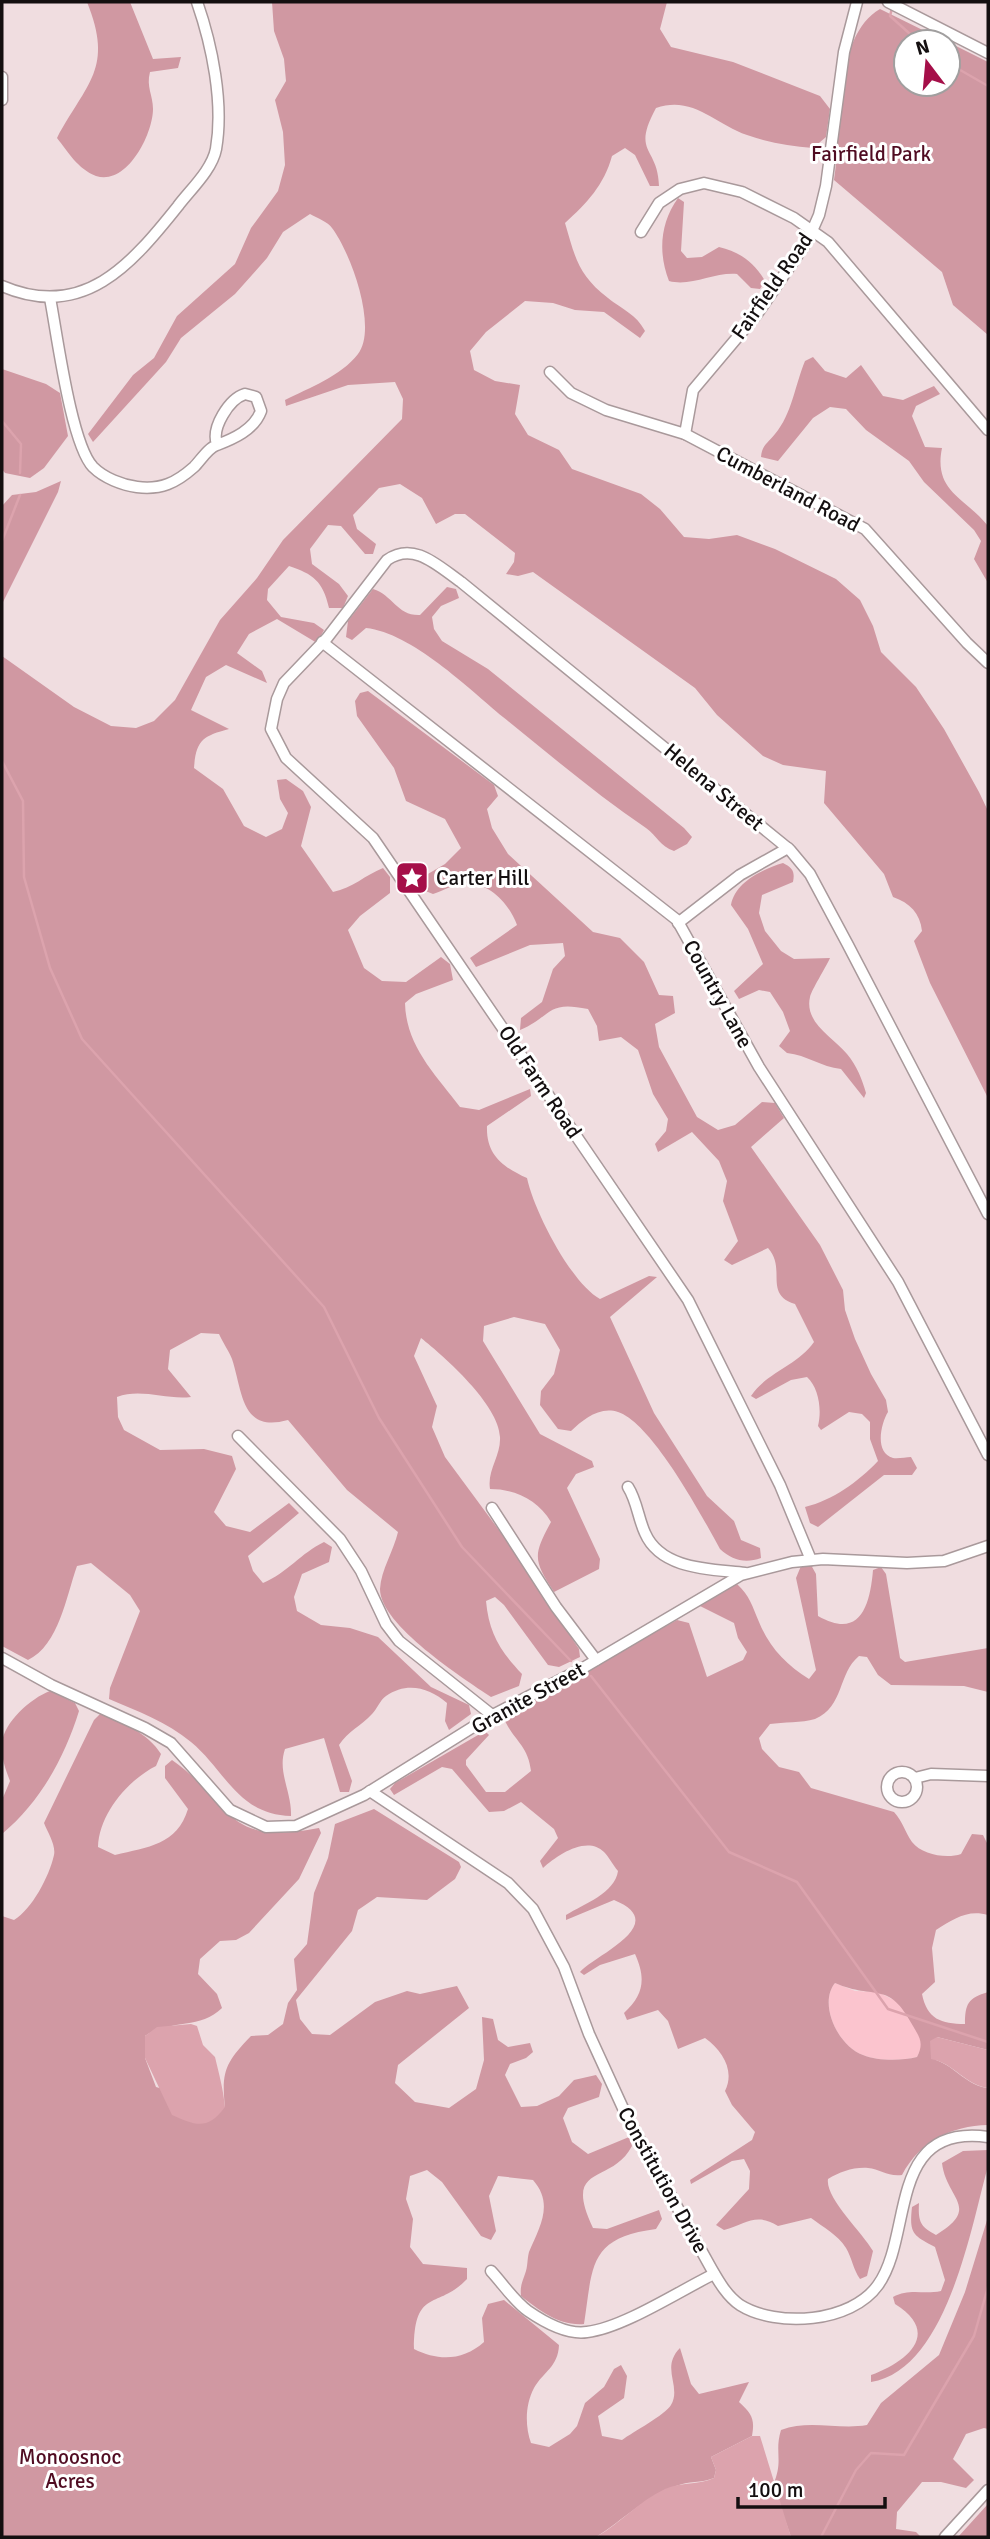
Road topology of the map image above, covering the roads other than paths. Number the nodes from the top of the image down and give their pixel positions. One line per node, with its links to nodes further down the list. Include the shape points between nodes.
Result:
1 (197, 2): 10 (street, via 213,71 215,151 201,177 134,257 102,284)
2 (857, 2): 7 (street, Fairfield Road, via 844,52 826,186)
3 (888, 2): 4 (street)
4 (988, 53)
5 (2, 77): 6 (street)
6 (2, 100)
7 (813, 230): 8 (street, via 742,192 705,183 680,189 659,203); 12 (street); 13 (street, Fairfield Road, via 757,314 693,390)
8 (641, 232)
9 (2, 285): 10 (street)
10 (50, 298): 14 (street, via 78,437 94,468 118,482 152,489 177,482)
11 (550, 372): 13 (street, Cumberland Road, via 571,393 606,410)
12 (988, 430)
13 (685, 434): 16 (street, Cumberland Road, via 865,529)
14 (217, 444): 14 (street, via 228,443 257,420 261,411 256,397 245,394 235,400 216,427)
15 (323, 642): 17 (street, Helena Street, via 387,561 398,553 424,556); 18 (street, Country Lane); 25 (street, Old Farm Road, via 284,683 271,729 277,742 286,758 373,838 687,1297)
16 (988, 663)
17 (788, 848): 18 (street, via 740,875); 19 (street, Helena Street, via 810,874)
18 (678, 923): 21 (street, Country Lane, via 759,1067 898,1282)
19 (988, 1214)
20 (238, 1436): 29 (street, via 340,1539 399,1641)
21 (988, 1455)
22 (628, 1487): 26 (street, via 645,1533 659,1552 699,1568)
23 (492, 1507): 28 (street)
24 (988, 1546): 25 (street, Granite Street, via 944,1561)
25 (811, 1560): 26 (street, Granite Street)
26 (749, 1573): 28 (street, Granite Street, via 710,1591)
27 (2, 1658): 32 (street, Granite Street, via 171,1744 230,1810 266,1827 296,1826)
28 (596, 1660): 29 (street, Granite Street)
29 (492, 1715): 32 (street, Granite Street)
30 (988, 1776): 31 (street, via 932,1774)
31 (915, 1778)
32 (370, 1791): 35 (street, Constitution Drive, via 508,1883 533,1909 564,1967 627,2117)
33 (988, 2137): 35 (street, Constitution Drive, via 949,2139 916,2168 878,2285 857,2304 806,2317 757,2313 726,2292)
34 (491, 2271): 35 (street, via 525,2309 547,2323 587,2332 629,2317)
35 (714, 2274)
36 (988, 2490): 37 (street)
37 (945, 2537)

